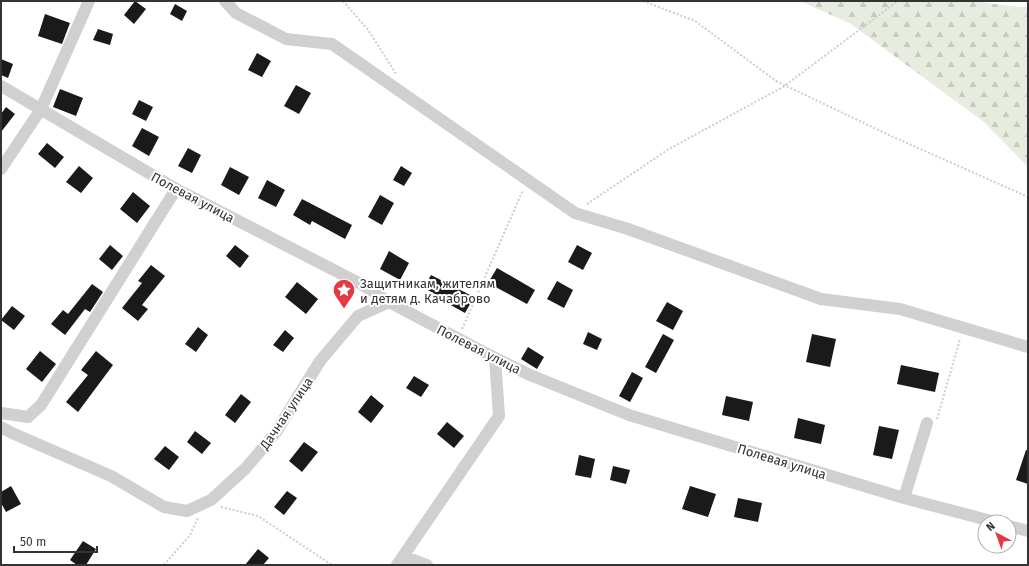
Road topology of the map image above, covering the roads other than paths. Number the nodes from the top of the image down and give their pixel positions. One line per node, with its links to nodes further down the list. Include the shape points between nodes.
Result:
1 (89, 1): 4 (street)
2 (225, 1): 8 (street, via 236,13 286,39 332,44 575,213 628,229 821,300 900,309)
3 (1, 86): 4 (street, Полевая улица)
4 (42, 109): 5 (street); 6 (street, Полевая улица)
5 (1, 169)
6 (176, 190): 7 (street, Полевая улица, via 361,284); 10 (street, via 40,405 28,417)
7 (389, 302): 9 (street, Полевая улица); 12 (street, Дачная улица, via 358,316 320,361 276,432 246,468 211,500 187,511 164,507 111,476)
8 (1028, 347)
9 (495, 358): 13 (street, Полевая улица, via 629,415); 17 (street, via 499,416)
10 (1, 414)
11 (932, 422): 13 (street)
12 (1, 427)
13 (904, 498): 14 (street, Полевая улица)
14 (977, 517)
15 (1017, 528): 16 (street)
16 (1028, 531)
17 (400, 560): 18 (street)
18 (427, 565)

